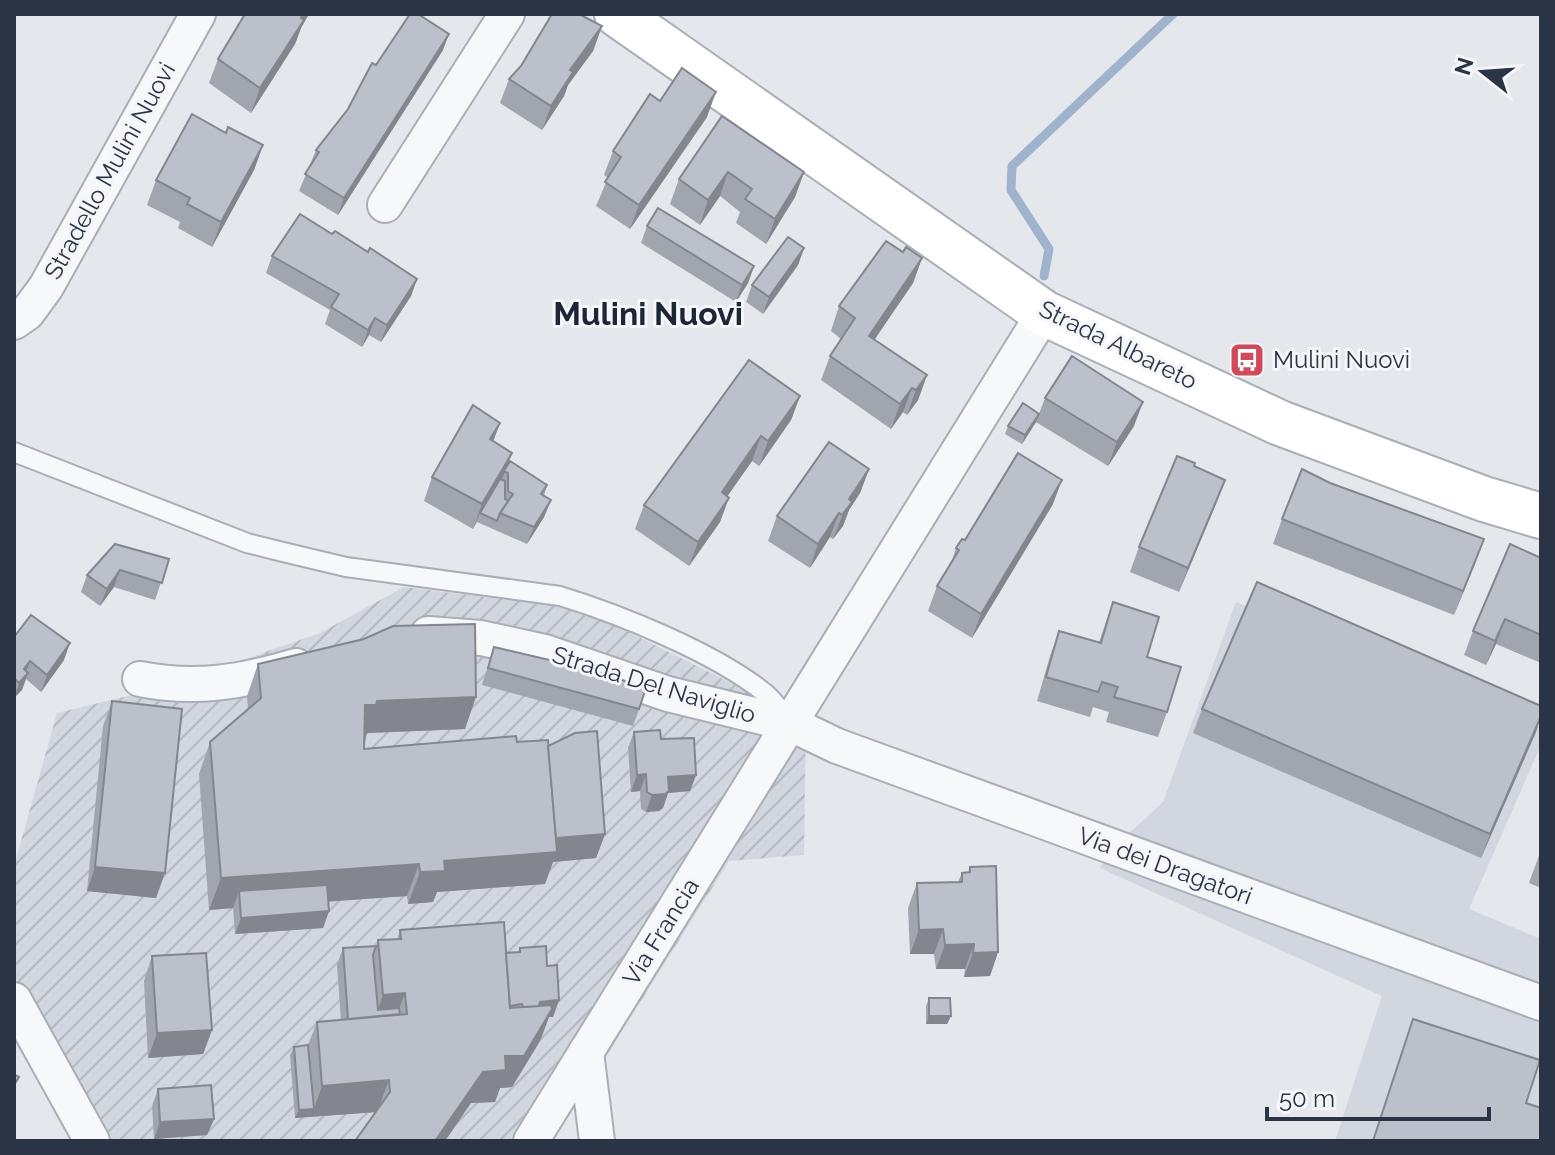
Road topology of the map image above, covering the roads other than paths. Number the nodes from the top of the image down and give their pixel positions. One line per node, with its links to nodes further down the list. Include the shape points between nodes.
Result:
1 (198, 14): 6 (street, Stradello Mulini Nuovi, via 46,287)
2 (507, 14): 4 (street)
3 (617, 14): 5 (street, Strada Albareto)
4 (385, 205)
5 (1044, 313): 8 (street, Strada Albareto, via 1280,423); 12 (street)
6 (14, 322)
7 (14, 452): 12 (lane, via 271,549 346,567 584,603 740,677 767,694)
8 (1541, 516)
9 (401, 636): 12 (street, Strada Del Naviglio, via 452,635 511,644 668,694)
10 (331, 656): 11 (street, via 225,684 169,685)
11 (140, 679)
12 (791, 724): 14 (street, Via dei Dragatori, via 837,746); 15 (street, Via Francia)
13 (14, 1000): 16 (street)
14 (1541, 1003)
15 (586, 1052): 17 (street, Via Francia); 18 (street)
16 (92, 1141)
17 (531, 1141)
18 (597, 1141)

